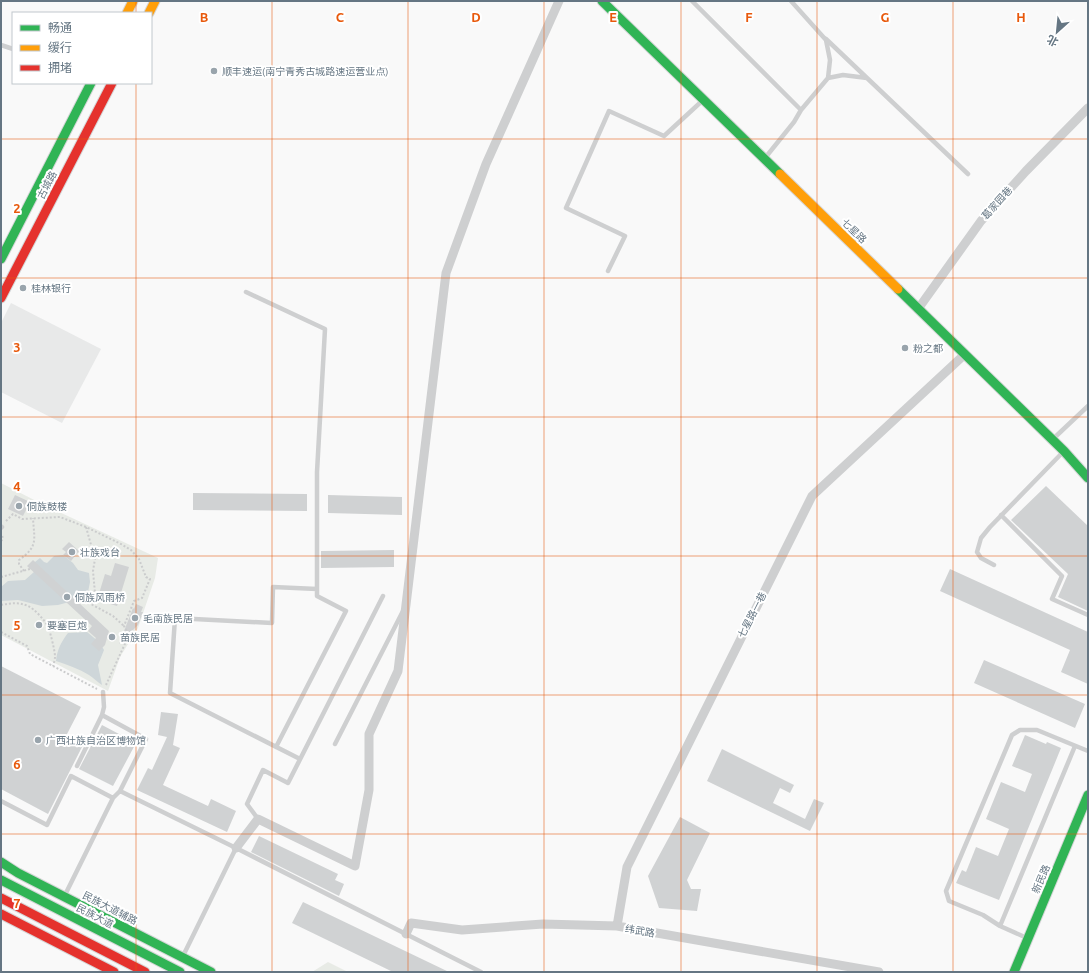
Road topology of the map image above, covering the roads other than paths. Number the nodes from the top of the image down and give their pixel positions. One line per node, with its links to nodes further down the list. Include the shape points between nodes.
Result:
1 (133, 1): 7 (main road)
2 (155, 1): 8 (main road)
3 (560, 1): 35 (street, via 486,164 446,273)
4 (602, 1): 16 (main road, 七星路)
5 (692, 1): 18 (lane)
6 (791, 1): 9 (lane)
7 (128, 12)
8 (149, 12)
9 (818, 31): 12 (lane, via 826,40 830,60); 13 (lane)
10 (1, 45): 11 (lane)
11 (12, 49)
12 (828, 78): 13 (lane, via 843,75); 18 (lane)
13 (867, 78): 20 (lane)
14 (90, 84): 21 (main road, 古城路)
15 (111, 84): 24 (main road, 古城路)
16 (704, 100): 19 (main road, 七星路); 22 (lane, via 664,136 609,111 566,208 625,236)
17 (1088, 108): 25 (street, 葛家园巷, via 981,221)
18 (801, 110): 19 (lane)
19 (764, 159): 25 (main road, 七星路)
20 (968, 174)
21 (1, 259)
22 (608, 271)
23 (246, 292): 33 (lane, via 324,329 317,472)
24 (1, 298)
25 (918, 309): 26 (main road, 七星路)
26 (964, 355): 28 (main road, 七星路); 58 (street, 七星路一巷, via 812,496 627,867)
27 (1088, 406): 28 (lane)
28 (1052, 440): 29 (main road, 七星路)
29 (1064, 451): 30 (main road, 七星路); 31 (lane)
30 (1088, 478)
31 (1001, 515): 32 (lane, via 978,545 981,558); 36 (lane, via 1062,576 1052,599)
32 (994, 565)
33 (317, 589): 41 (lane, via 318,596 346,611); 41 (lane, via 274,587 272,623 175,618 170,693)
34 (384, 596): 43 (lane)
35 (406, 604): 39 (lane); 49 (street, via 398,671 369,734 369,790 355,866)
36 (1088, 615)
37 (103, 692): 38 (lane)
38 (102, 715): 44 (lane); 45 (lane, via 146,739)
39 (335, 744)
40 (1075, 746): 42 (lane); 59 (lane); 59 (lane, via 1037,730 1020,730 1012,735 946,891 949,901 983,915)
41 (276, 747): 43 (lane)
42 (1088, 751)
43 (300, 759): 49 (lane, via 288,783 263,770 247,804)
44 (77, 766)
45 (120, 791): 47 (lane); 50 (lane)
46 (1088, 795): 61 (main road, 新民路)
47 (113, 798): 48 (lane, via 71,776 47,825); 55 (lane)
48 (1, 801)
49 (258, 819): 50 (street)
50 (236, 848): 60 (lane); 62 (lane)
51 (1, 862): 55 (main road, 民族大道辅路)
52 (1, 876): 54 (main road)
53 (1, 880): 54 (main road, 民族大道)
54 (11, 886): 65 (main road, 民族大道)
55 (64, 897): 62 (main road, 民族大道辅路)
56 (1, 898): 64 (main road)
57 (1, 914): 63 (main road)
58 (617, 926): 60 (street, 纬武路, via 543,924 462,930 411,923); 68 (street, 纬武路)
59 (1000, 926): 61 (lane)
60 (406, 934): 67 (lane)
61 (1028, 938): 69 (main road, 新民路)
62 (182, 957): 66 (main road, 民族大道辅路)
63 (114, 972)
64 (145, 972)
65 (180, 972)
66 (211, 972)
67 (481, 972)
68 (879, 972)
69 (1014, 972)

